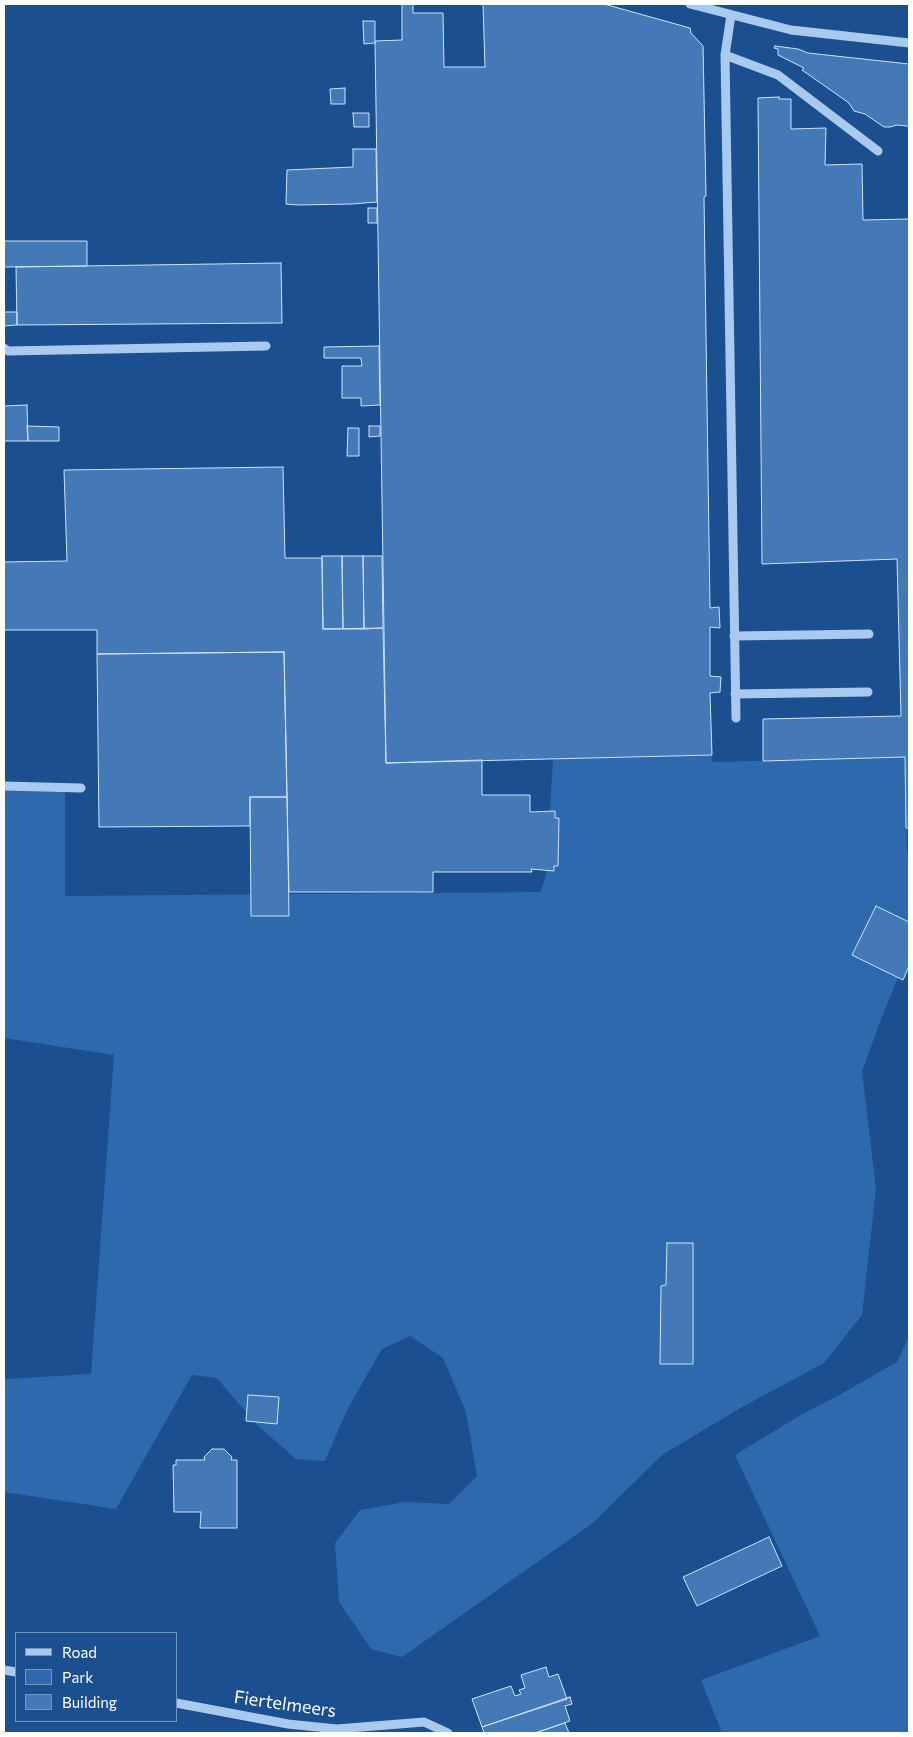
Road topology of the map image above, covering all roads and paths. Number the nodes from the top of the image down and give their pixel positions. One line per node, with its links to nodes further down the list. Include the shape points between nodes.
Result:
1 (690, 4): 2 (street)
2 (732, 15): 3 (street, via 791,30); 4 (street)
3 (909, 43)
4 (726, 55): 5 (street, via 778,75); 9 (street)
5 (878, 151)
6 (266, 346): 7 (street)
7 (4, 348)
8 (869, 634): 9 (street)
9 (734, 636): 11 (street)
10 (868, 692): 11 (street)
11 (735, 694): 12 (street)
12 (736, 718)
13 (4, 786): 14 (street)
14 (81, 788)
15 (178, 1703): 16 (street, Fiertelmeers, via 288,1724 337,1729 424,1722)
16 (448, 1733)

